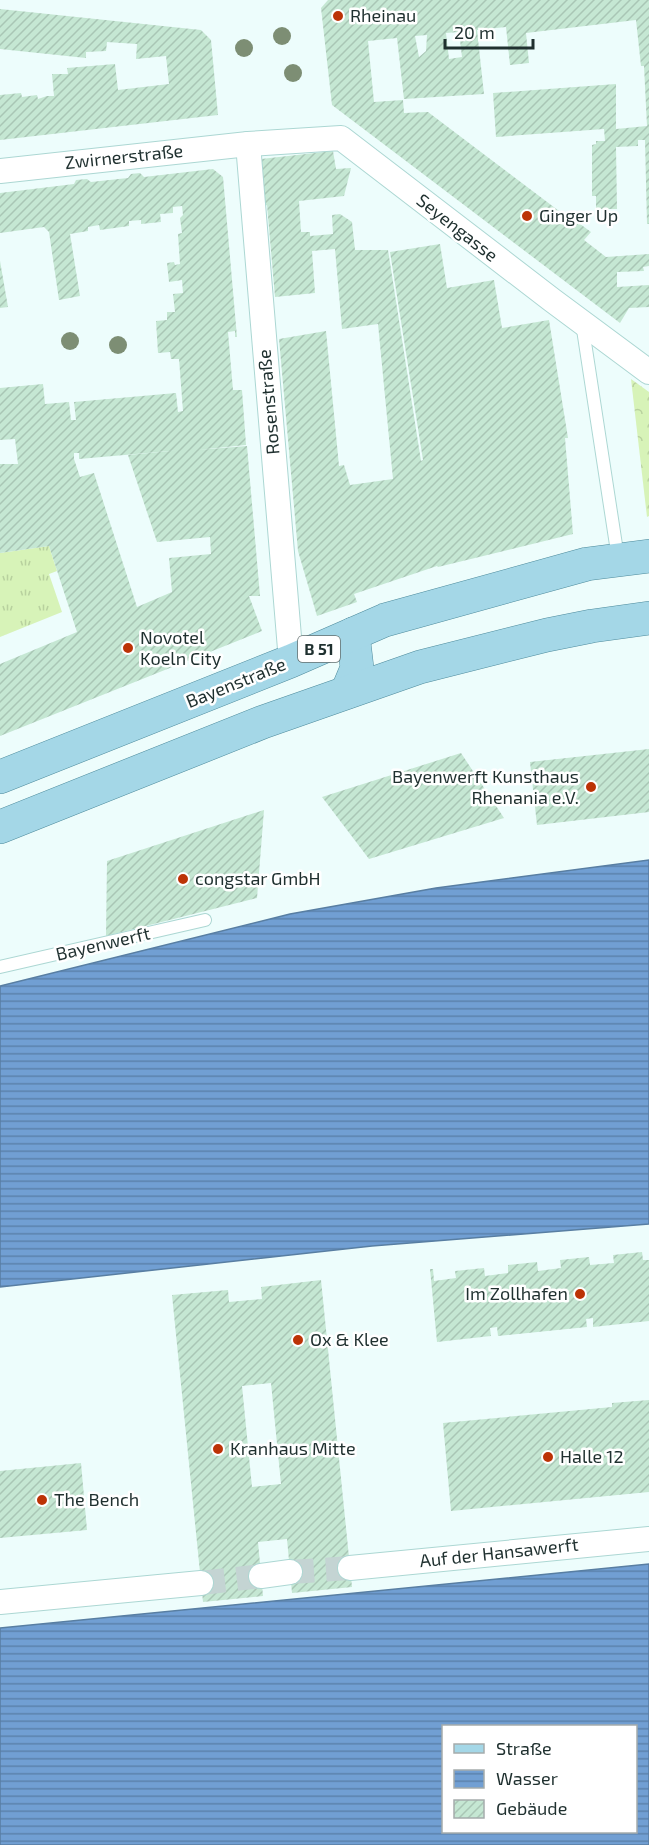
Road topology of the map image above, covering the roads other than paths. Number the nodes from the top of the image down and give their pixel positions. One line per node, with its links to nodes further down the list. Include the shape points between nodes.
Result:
1 (248, 144): 2 (street, Zwirnerstraße); 3 (street, Seyengasse, via 341,138); 8 (street, Rosenstraße)
2 (0, 171)
3 (581, 322): 4 (street, Seyengasse); 5 (lane)
4 (649, 372)
5 (634, 558): 7 (main road, Bayenstraße / B 51, via 587,564 385,620)
6 (649, 618): 9 (main road, via 547,635 420,667)
7 (353, 634): 8 (main road, Bayenstraße / B 51); 9 (main road, via 357,668)
8 (291, 661): 10 (main road, Bayenstraße / B 51)
9 (347, 692): 11 (main road)
10 (0, 777)
11 (0, 827)
12 (205, 920): 13 (lane, Bayenwerft)
13 (0, 967)
14 (649, 1539): 15 (street, Auf der Hansawerft)
15 (350, 1568)
16 (290, 1572): 17 (street)
17 (261, 1576)
18 (201, 1583): 19 (street)
19 (0, 1602)

